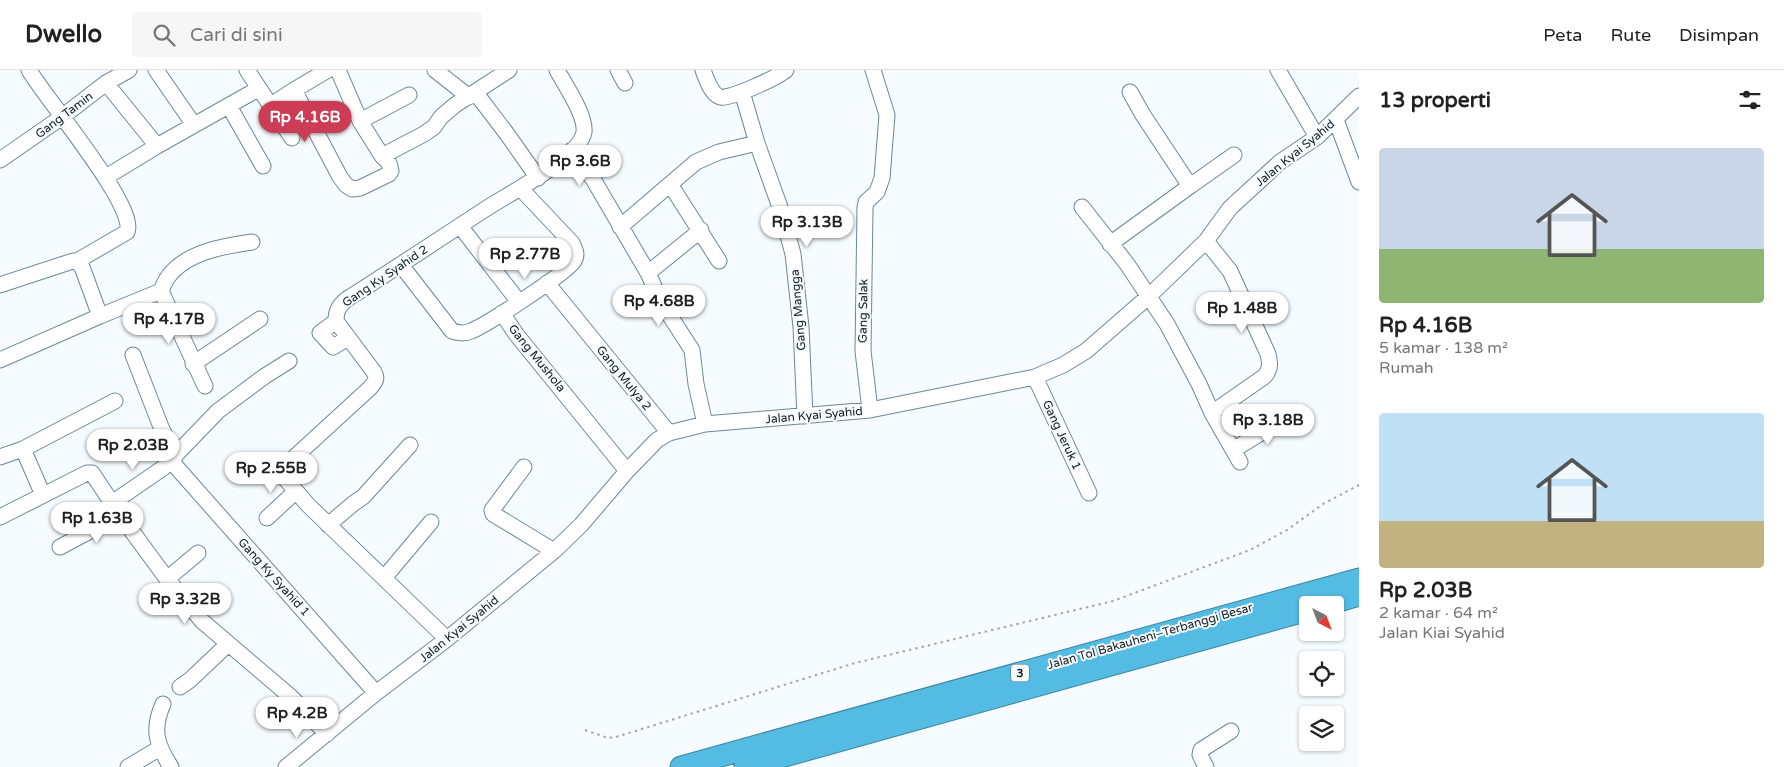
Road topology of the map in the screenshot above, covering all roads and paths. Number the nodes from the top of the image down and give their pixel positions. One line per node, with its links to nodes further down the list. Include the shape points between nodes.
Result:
1 (29, 70): 24 (street)
2 (128, 70): 14 (street, Gang Tamin)
3 (156, 70): 27 (street)
4 (328, 70): 16 (street)
5 (338, 70): 26 (street)
6 (435, 70): 20 (street)
7 (509, 70): 20 (street)
8 (557, 70): 32 (street, via 583,122 582,137)
9 (703, 70): 17 (street, via 719,97)
10 (786, 70): 17 (street)
11 (873, 70): 69 (street, Gang Salak, via 887,115 882,178 877,192 866,202 865,208 863,351)
12 (1278, 70): 28 (street)
13 (249, 71): 15 (street)
14 (106, 83): 24 (street, Gang Tamin); 31 (street)
15 (258, 89): 22 (street); 23 (street)
16 (294, 90): 22 (street); 34 (street, via 346,185 352,189 360,188 389,174 391,167)
17 (742, 92): 30 (street, Gang Mangga)
18 (1130, 92): 41 (street)
19 (409, 95): 26 (street)
20 (472, 95): 34 (street, via 424,134); 38 (street, via 508,134)
21 (1359, 96): 25 (street, Jalan Kyai Syahid)
22 (271, 105): 29 (street)
23 (229, 106): 27 (street); 36 (street)
24 (62, 117): 35 (street, Gang Tamin); 37 (street)
25 (1336, 120): 28 (street, Jalan Kyai Syahid); 39 (street)
26 (360, 121): 34 (street)
27 (194, 125): 31 (street)
28 (1317, 137): 47 (street, Jalan Kyai Syahid, via 1280,162 1230,208)
29 (292, 138)
30 (756, 144): 40 (street, via 719,152 696,162); 71 (street, Gang Mangga, via 781,210 793,254 801,327)
31 (156, 146): 37 (street)
32 (572, 150): 38 (street, Gang Ky Syahid 2); 45 (street)
33 (1234, 155): 41 (street)
34 (382, 156)
35 (0, 160)
36 (263, 166)
37 (106, 177): 50 (street, via 126,214 129,228)
38 (538, 178): 42 (street, Gang Ky Syahid 2)
39 (1359, 182)
40 (670, 184): 45 (street); 46 (street)
41 (1190, 186): 49 (street)
42 (521, 189): 44 (street, Gang Ky Syahid 2); 54 (street, via 576,250 574,263)
43 (1082, 207): 49 (street)
44 (460, 226): 52 (street, Gang Ky Syahid 2); 58 (street)
45 (620, 226): 53 (street)
46 (701, 230): 51 (street); 53 (street)
47 (1206, 241): 57 (street, Jalan Kyai Syahid); 70 (street, via 1230,271 1270,364 1265,376)
48 (252, 242): 56 (street, via 223,246 183,262 168,277)
49 (1110, 244): 57 (street)
50 (78, 261): 55 (street); 60 (street)
51 (720, 261)
52 (401, 265): 59 (street, via 452,331 462,334 472,331); 82 (street, Gang Ky Syahid 2, via 347,299 336,311 336,321 374,372 376,381 286,465 282,475)
53 (648, 273): 73 (street, via 692,350)
54 (547, 283): 58 (street, Gang Mushola); 74 (street, Gang Mulya 2)
55 (0, 286)
56 (161, 291): 60 (street); 65 (street)
57 (1148, 297): 66 (street, Jalan Kyai Syahid, via 1086,351); 70 (street, via 1175,338)
58 (519, 302): 59 (street, Gang Mushola)
59 (502, 313): 80 (street, Gang Mushola)
60 (100, 316): 63 (street)
61 (260, 319): 65 (street)
62 (134, 356): 78 (street, Gang Ky Syahid 1)
63 (0, 360)
64 (290, 361): 78 (street, via 218,411)
65 (193, 364): 67 (street)
66 (1035, 377): 69 (street, Jalan Kyai Syahid); 83 (street, Gang Jeruk 1)
67 (205, 386)
68 (115, 401): 76 (street)
69 (870, 410): 71 (street, Jalan Kyai Syahid)
70 (1212, 413): 72 (street, via 1237,456)
71 (804, 416): 73 (street, Jalan Kyai Syahid)
72 (1287, 417)
73 (705, 424): 74 (street, Jalan Kyai Syahid)
74 (670, 433): 80 (street, Jalan Kyai Syahid, via 657,440)
75 (410, 445): 89 (street, via 363,497)
76 (23, 449): 77 (street); 84 (street)
77 (0, 457)
78 (173, 459): 85 (street); 102 (street, Gang Ky Syahid 1)
79 (524, 467): 91 (street, via 492,510 493,514)
80 (627, 471): 91 (street, Jalan Kyai Syahid, via 582,525)
81 (1359, 486): 104 (path, via 1323,504 1287,530 1250,550 1114,601 855,663 616,737 608,738)
82 (295, 492): 87 (street); 89 (street, Gang Ky Syahid 2)
83 (1089, 493)
84 (43, 495): 85 (street, via 92,473); 86 (street)
85 (116, 509): 90 (street); 94 (street)
86 (0, 517)
87 (268, 518)
88 (431, 522): 93 (street)
89 (328, 525): 93 (street, Gang Ky Syahid 2)
90 (60, 547)
91 (554, 551): 99 (street, Jalan Kyai Syahid)
92 (198, 553): 94 (street)
93 (384, 578): 99 (street, Gang Ky Syahid 2)
94 (167, 579): 100 (street, via 202,621)
95 (1359, 579): 111 (highway, Jalan Tol Bakauheni–Terbanggi Besar / 3)
96 (1359, 595): 97 (highway)
97 (1344, 599)
98 (1299, 613): 112 (highway, Jalan Tol Bakauheni–Terbanggi Besar / 3)
99 (448, 639): 102 (street, Jalan Kyai Syahid)
100 (228, 644): 101 (street); 106 (street, via 291,697)
101 (180, 686)
102 (376, 693): 106 (street, Jalan Kyai Syahid)
103 (163, 704): 107 (street, via 157,717 156,735)
104 (585, 730)
105 (1231, 730): 113 (street, via 1201,750)
106 (327, 734): 110 (street, Jalan Kyai Syahid)
107 (160, 748): 108 (street); 109 (street)
108 (128, 767)
109 (171, 767)
110 (286, 767)
111 (681, 767)
112 (745, 767)
113 (1206, 767)

